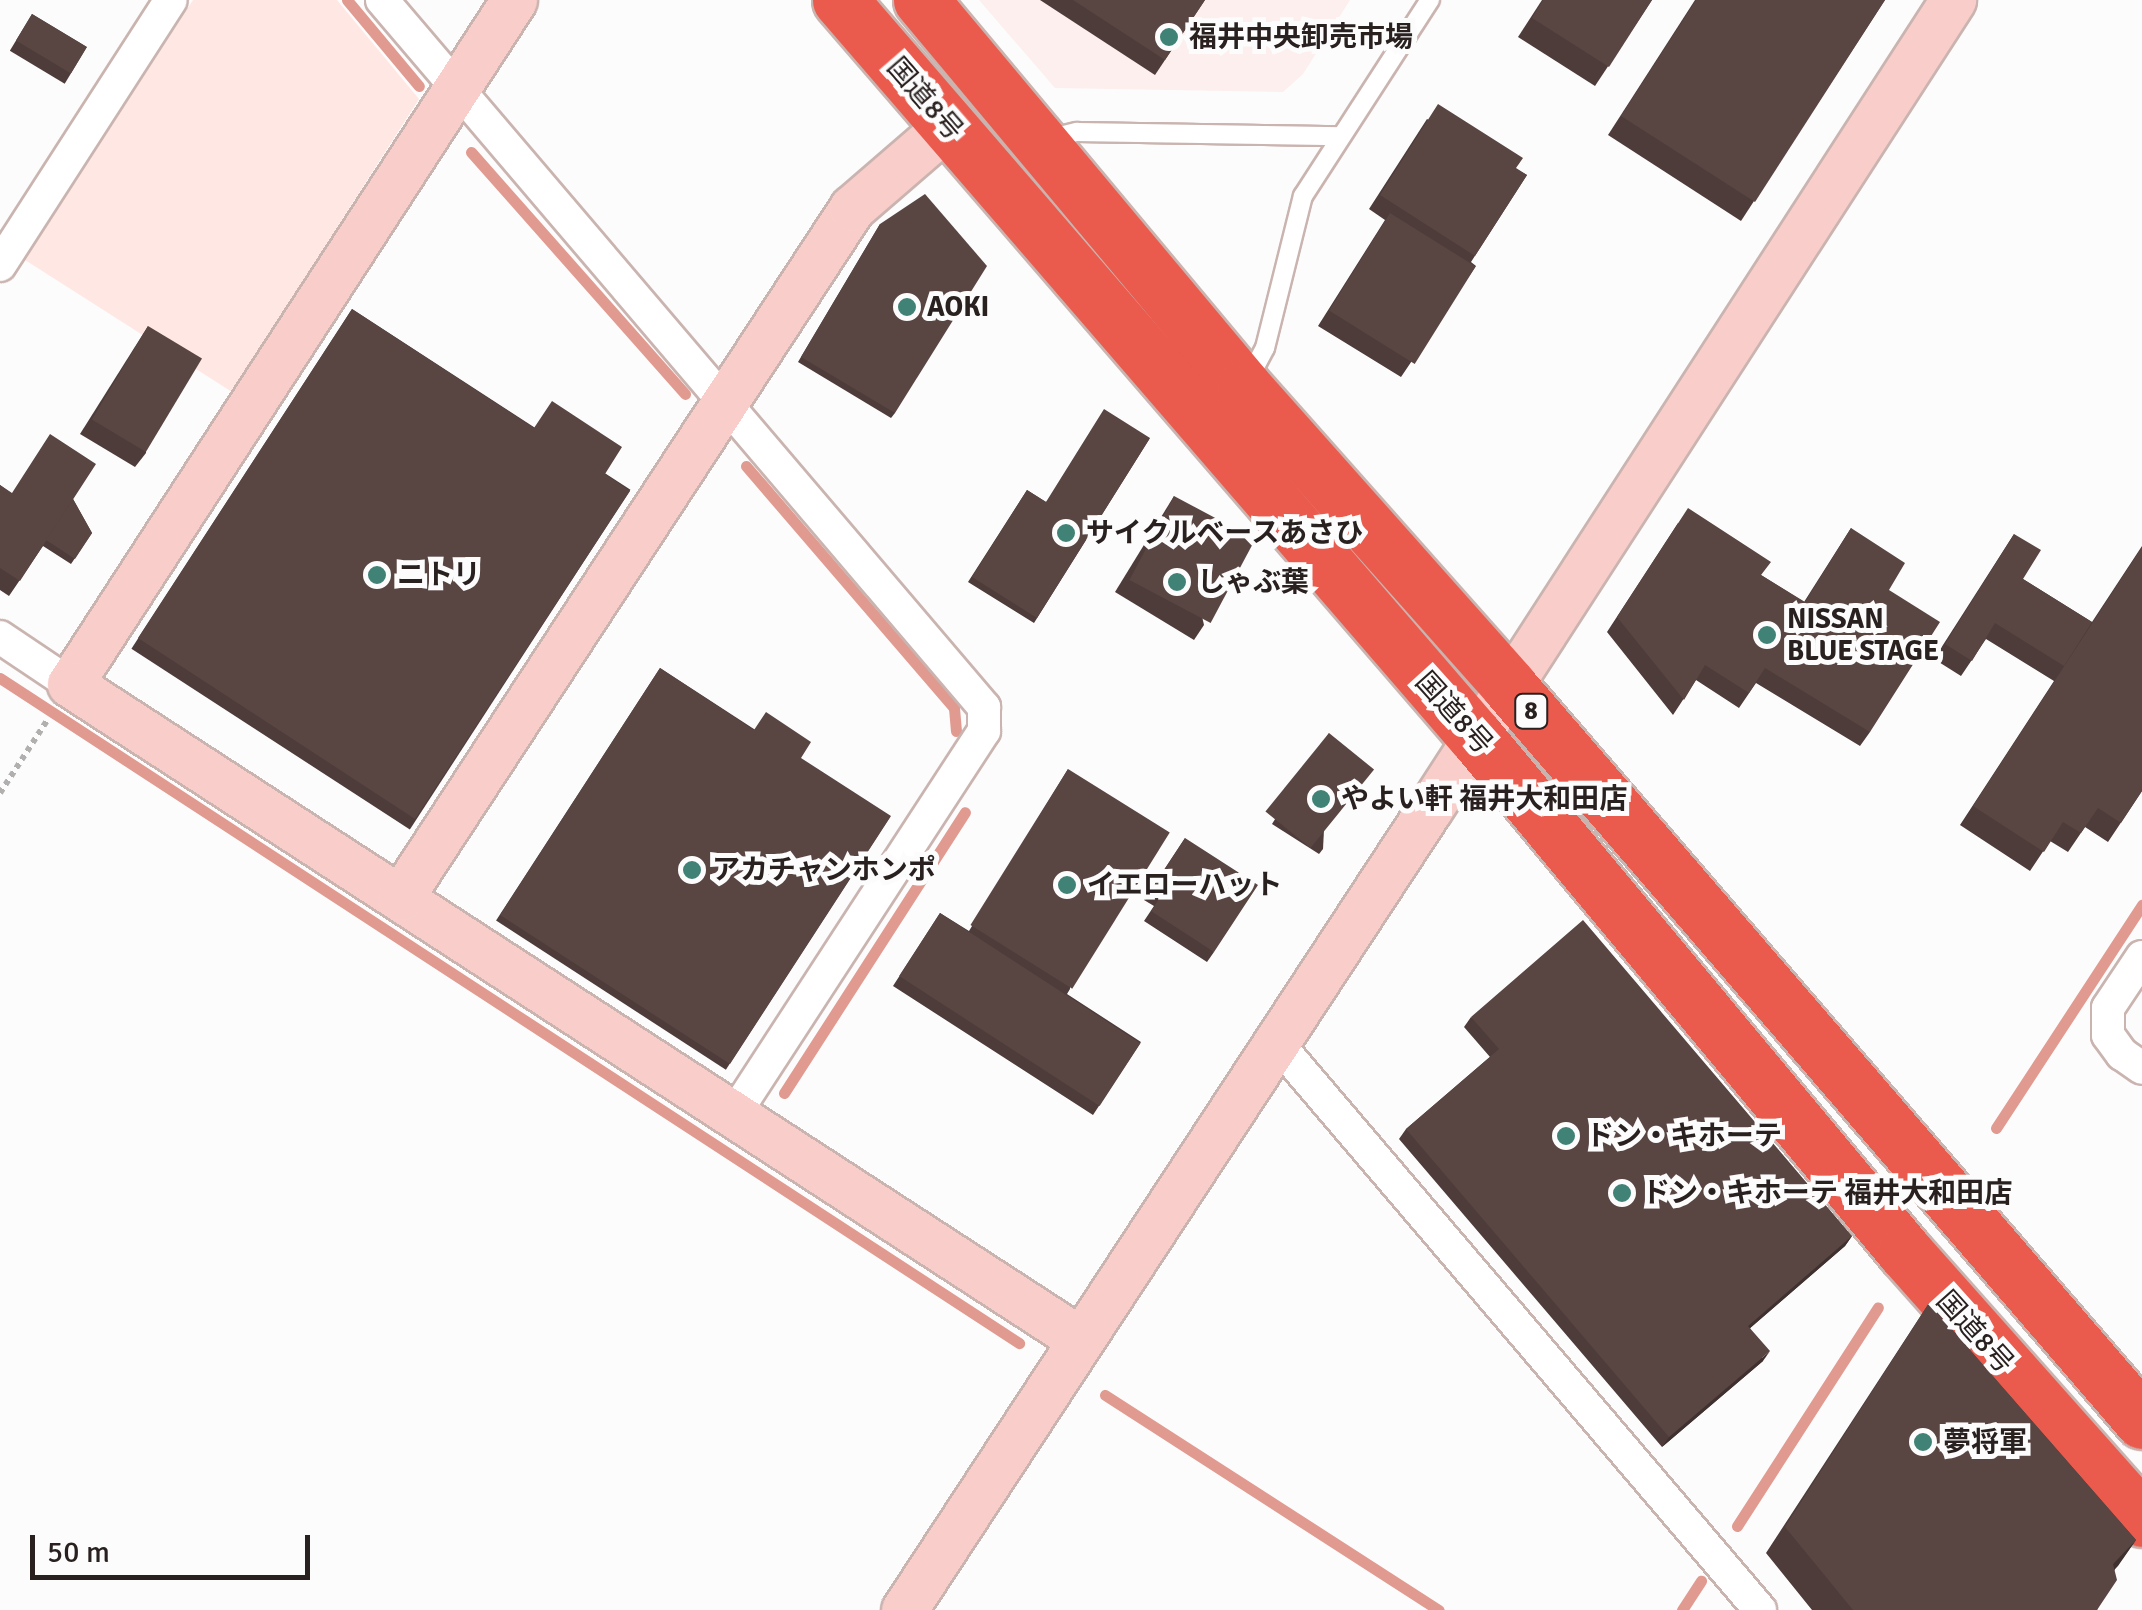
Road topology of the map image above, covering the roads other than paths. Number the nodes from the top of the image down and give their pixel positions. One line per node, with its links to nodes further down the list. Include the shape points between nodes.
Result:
1 (171, 0): 12 (street)
2 (382, 0): 8 (street)
3 (514, 0): 8 (street)
4 (840, 0): 9 (highway, 国道8号 / 8)
5 (921, 0): 11 (highway, 国道8号 / 8)
6 (1430, 0): 10 (lane)
7 (1952, 0): 17 (street)
8 (456, 88): 14 (street); 16 (street)
9 (948, 126): 14 (street, via 852,208); 18 (highway, 国道8号 / 8)
10 (1341, 136): 11 (lane, via 1077,132); 13 (lane, via 1303,196 1265,348)
11 (1042, 141): 13 (highway, 国道8号 / 8)
12 (0, 265)
13 (1244, 387): 17 (highway, 国道8号 / 8)
14 (725, 400): 19 (street); 23 (street, via 984,707 984,730)
15 (0, 638): 16 (street)
16 (70, 684): 19 (street)
17 (1509, 686): 18 (street); 25 (highway, 国道8号 / 8)
18 (1476, 736): 21 (street); 26 (highway, 国道8号 / 8, via 1905,1252)
19 (400, 898): 23 (street)
20 (2142, 956): 22 (street, via 2108,1008 2108,1035)
21 (1277, 1043): 24 (street); 28 (street)
22 (2142, 1068)
23 (735, 1114): 24 (street)
24 (1081, 1340): 27 (street)
25 (2142, 1422)
26 (2142, 1519)
27 (904, 1610)
28 (1760, 1610)

